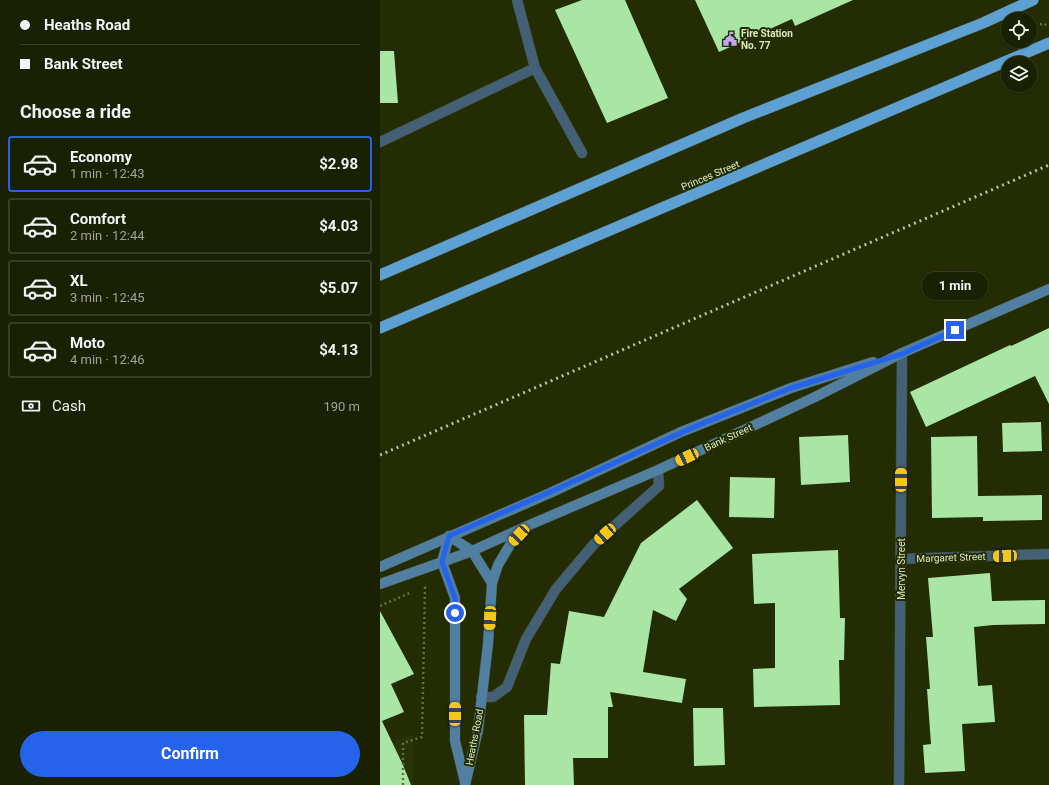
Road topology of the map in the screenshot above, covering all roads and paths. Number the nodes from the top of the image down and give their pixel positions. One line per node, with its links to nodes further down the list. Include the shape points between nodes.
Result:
1 (517, 0): 4 (street)
2 (1033, 0): 7 (highway, via 983,23 743,118)
3 (1049, 43): 9 (highway, Princes Street)
4 (535, 68): 5 (street); 6 (street)
5 (380, 142)
6 (582, 153)
7 (380, 275)
8 (1049, 289): 10 (main road, Bank Street)
9 (380, 328)
10 (902, 354): 11 (main road, Bank Street); 13 (main road, via 791,388 703,423); 16 (street, Mervyn Street)
11 (658, 470): 12 (main road, Bank Street); 22 (street, via 659,486 594,544 556,589 526,640 507,687 493,697)
12 (527, 526): 14 (main road, Bank Street); 19 (main road, Heaths Road, via 511,544 498,565)
13 (449, 536): 14 (main road); 17 (main road); 18 (main road)
14 (472, 551): 17 (main road, Bank Street); 19 (main road)
15 (1049, 554): 16 (street, Margaret Street)
16 (901, 559): 25 (street, Mervyn Street)
17 (442, 562): 20 (main road, Bank Street); 23 (main road, Heaths Road, via 455,598 456,741)
18 (380, 567)
19 (492, 583): 22 (main road, Heaths Road)
20 (380, 584)
21 (380, 606): 24 (path, via 425,587 422,737 403,743)
22 (481, 698): 23 (main road, Heaths Road, via 478,730)
23 (465, 784)
24 (404, 785)
25 (899, 785)

